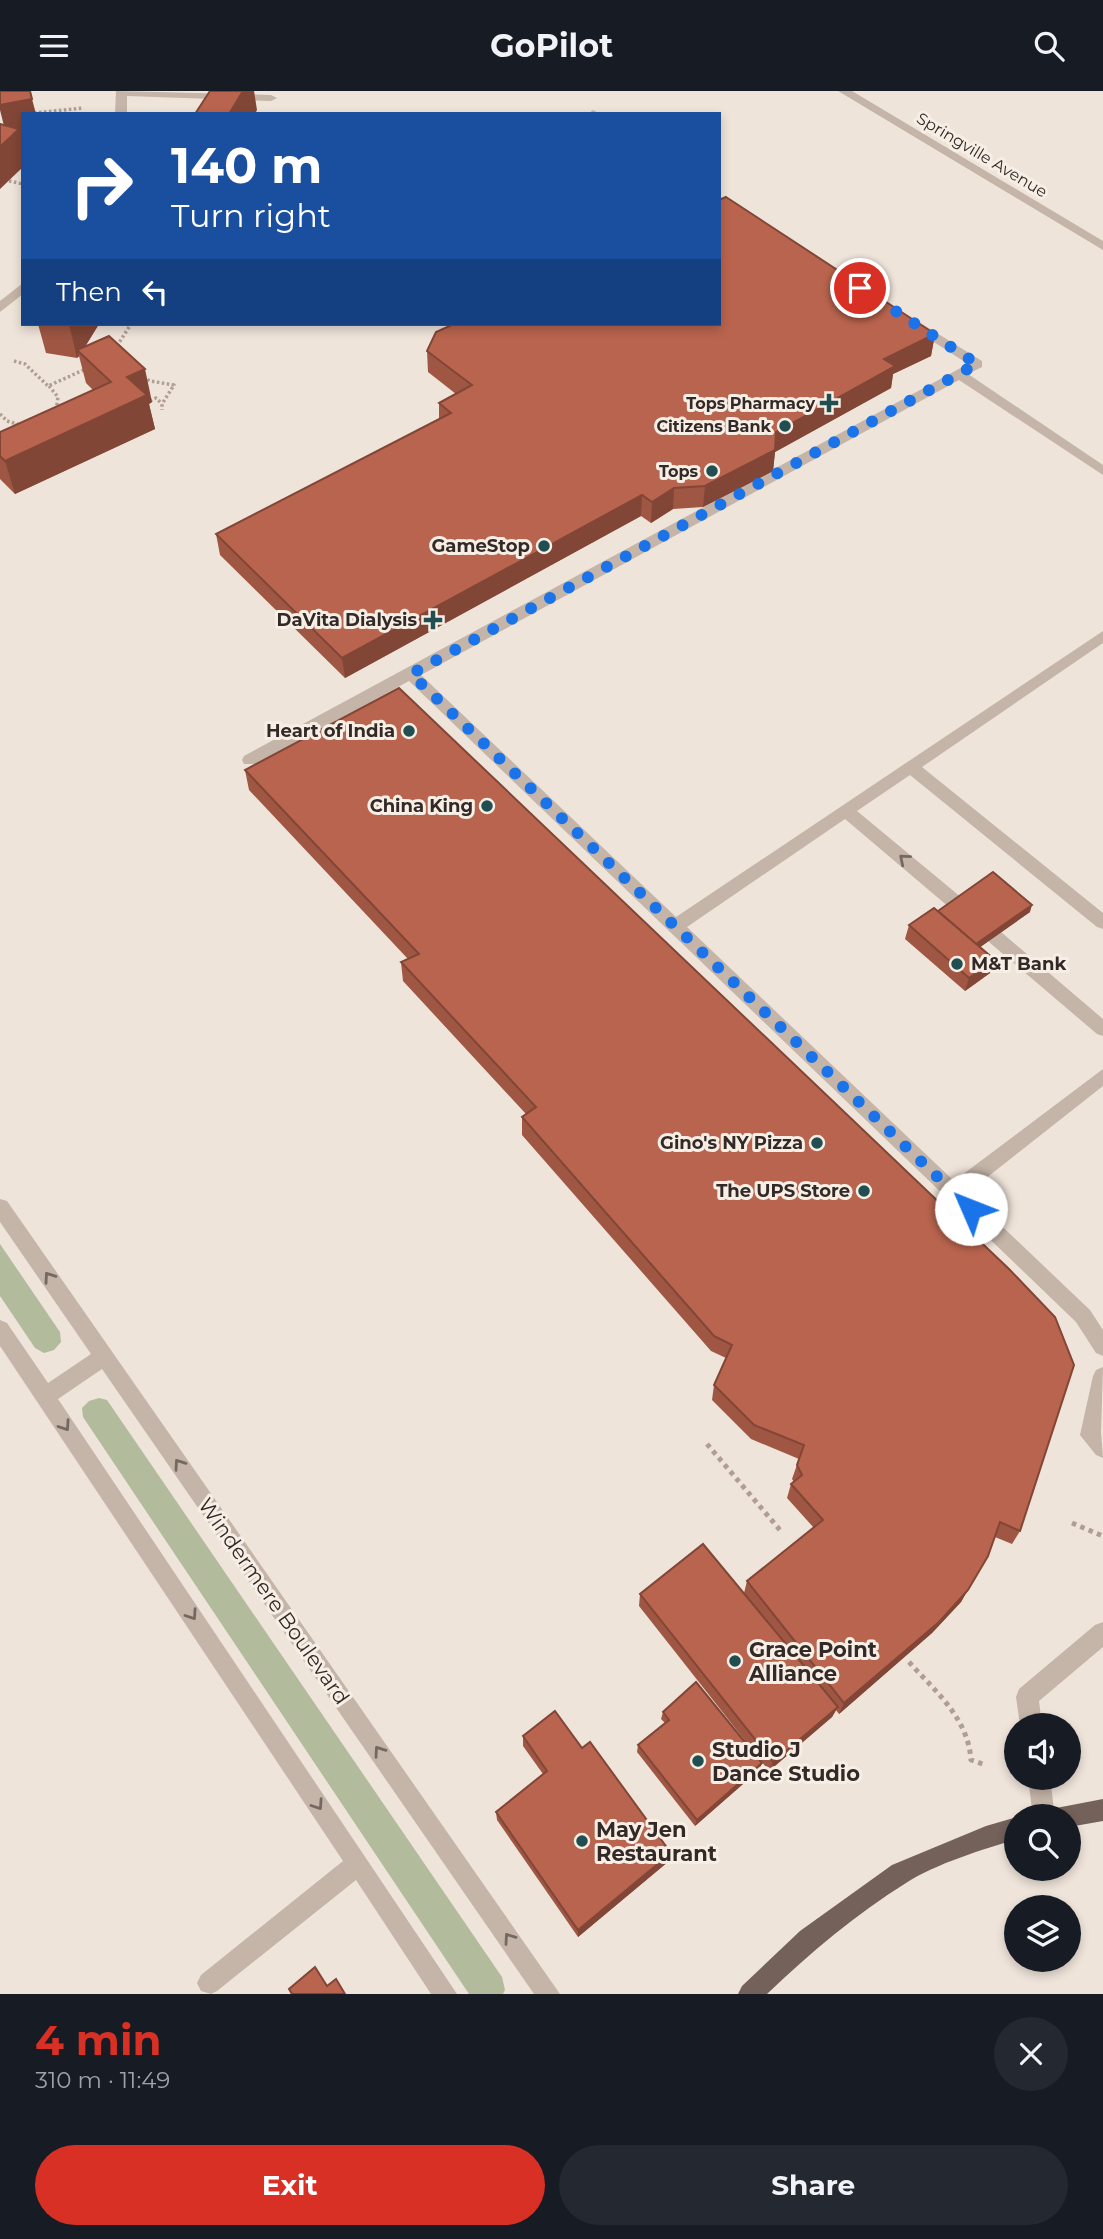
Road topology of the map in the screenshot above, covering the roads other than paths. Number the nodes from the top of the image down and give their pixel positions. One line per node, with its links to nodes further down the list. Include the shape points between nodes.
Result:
1 (122, 91): 3 (street); 4 (street)
2 (844, 91): 5 (street, Springville Avenue)
3 (271, 98)
4 (121, 112)
5 (1103, 246)
6 (21, 289): 7 (street)
7 (0, 308)
8 (906, 318): 9 (street, via 977,364)
9 (959, 374): 10 (street); 12 (street)
10 (1103, 471)
11 (1103, 636): 14 (street)
12 (411, 674): 13 (street); 18 (street)
13 (250, 760)
14 (911, 767): 15 (street); 17 (street)
15 (846, 810): 16 (street, one-way to 15); 18 (street)
16 (956, 903)
17 (1103, 922)
18 (675, 926): 22 (street)
19 (995, 937): 20 (street)
20 (1103, 1029)
21 (1103, 1076): 22 (street)
22 (953, 1193): 25 (street, via 1083,1316)
23 (0, 1207): 26 (street, Windermere Boulevard, one-way to 23)
24 (0, 1329): 28 (street)
25 (1103, 1347)
26 (104, 1357): 28 (street); 38 (street, Windermere Boulevard, one-way to 26)
27 (1103, 1376): 29 (street, via 1090,1435)
28 (45, 1396): 35 (street, one-way to 35)
29 (1103, 1448)
30 (1103, 1633): 31 (street, via 1027,1697)
31 (1029, 1713)
32 (1103, 1810): 33 (main road)
33 (1081, 1814)
34 (1004, 1832): 39 (main road, via 900,1873 808,1939)
35 (358, 1864): 36 (street); 37 (street)
36 (209, 1983)
37 (445, 1994)
38 (548, 1994)
39 (750, 1994)

